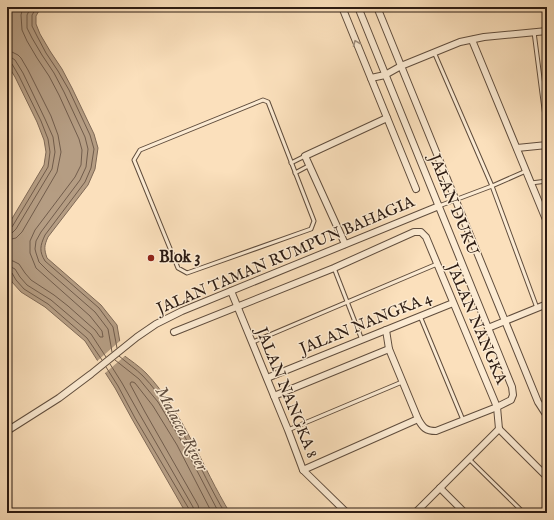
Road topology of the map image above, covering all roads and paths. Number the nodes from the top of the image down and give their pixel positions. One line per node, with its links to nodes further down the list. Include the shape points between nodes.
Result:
1 (342, 7): 10 (street, one-way to 1)
2 (358, 7): 9 (street, JALAN DUKU)
3 (377, 7): 8 (street)
4 (547, 31): 5 (street)
5 (534, 32): 6 (street); 12 (lane)
6 (472, 40): 7 (street); 14 (street)
7 (434, 52): 8 (street); 22 (lane)
8 (401, 66): 9 (street); 24 (street)
9 (385, 75): 10 (street); 25 (street, JALAN DUKU)
10 (370, 78): 11 (street)
11 (387, 118): 15 (street); 23 (street)
12 (547, 132)
13 (547, 145): 14 (street)
14 (517, 148): 18 (street)
15 (305, 156): 16 (lane); 17 (street)
16 (291, 163): 19 (lane); 19 (lane, via 268,102 263,100 140,150 134,160 178,268 187,273 311,229 314,221)
17 (310, 165): 19 (lane); 27 (street)
18 (526, 171): 21 (street); 22 (lane)
19 (295, 173)
20 (547, 181): 21 (lane)
21 (531, 183): 26 (street)
22 (492, 186): 24 (lane); 35 (lane)
23 (416, 189)
24 (455, 200): 25 (lane); 37 (street)
25 (439, 206): 27 (street, JALAN TAMAN RUMPUN BAHAGIA); 38 (street, JALAN DUKU)
26 (547, 221)
27 (345, 244): 30 (street, JALAN TAMAN RUMPUN BAHAGIA)
28 (437, 264): 29 (street, JALAN NANGKA, via 426,237 421,232 414,232); 31 (lane); 32 (street, JALAN NANGKA)
29 (334, 268): 31 (lane); 34 (street)
30 (231, 291): 34 (street, JALAN NANGKA 8); 53 (street, JALAN TAMAN RUMPUN BAHAGIA, via 156,324 59,398)
31 (347, 302): 41 (lane); 42 (lane)
32 (453, 302): 36 (street, JALAN NANGKA 4); 47 (street, JALAN NANGKA)
33 (547, 304): 35 (street)
34 (238, 307): 40 (street); 42 (street, JALAN NANGKA 8)
35 (537, 308): 37 (street)
36 (420, 316): 39 (street, JALAN NANGKA 4); 50 (lane)
37 (505, 320): 38 (street); 48 (street, via 538,402)
38 (488, 328): 47 (street, JALAN DUKU, via 513,395 511,400)
39 (386, 330): 41 (street, JALAN NANGKA 4); 43 (street)
40 (174, 332)
41 (362, 340): 44 (street, JALAN NANGKA 4)
42 (252, 342): 44 (street, JALAN NANGKA 8)
43 (389, 349): 45 (street); 46 (street)
44 (267, 378): 46 (street, JALAN NANGKA 8)
45 (403, 382): 49 (street); 52 (lane)
46 (274, 396): 52 (street, JALAN NANGKA 8)
47 (497, 407): 50 (street); 51 (street, JALAN NANGKA)
48 (547, 416)
49 (418, 419): 50 (street, via 429,431); 55 (street)
50 (464, 421)
51 (499, 429): 54 (street); 56 (street)
52 (288, 430): 55 (street, JALAN NANGKA 8)
53 (7, 431)
54 (469, 459): 57 (street); 61 (lane)
55 (302, 470): 58 (street, JALAN NANGKA 8)
56 (547, 477)
57 (440, 488): 59 (street); 60 (street)
58 (347, 513)
59 (415, 513)
60 (465, 513)
61 (524, 513)

